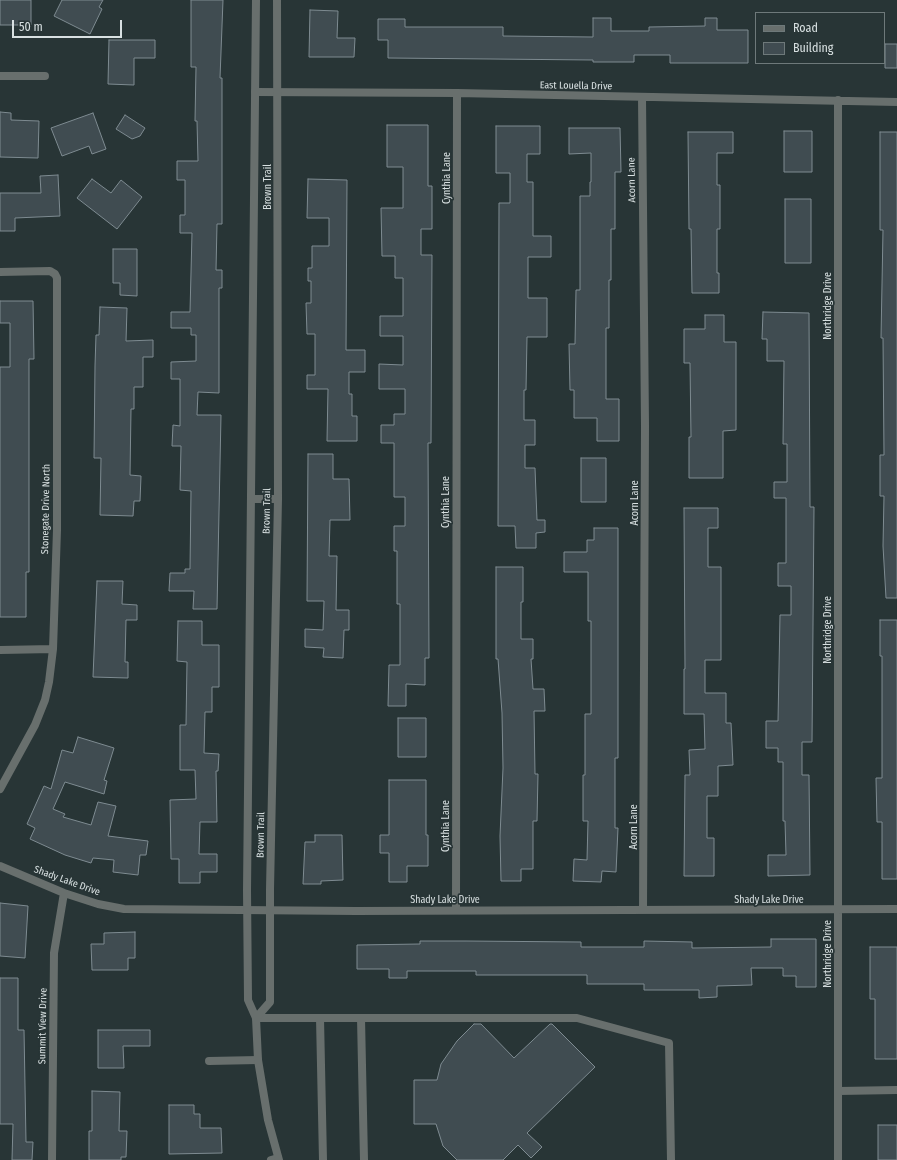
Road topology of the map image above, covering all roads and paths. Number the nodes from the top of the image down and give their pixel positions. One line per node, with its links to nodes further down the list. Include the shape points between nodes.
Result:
1 (256, 0): 5 (street, Brown Trail)
2 (277, 0): 6 (street, Brown Trail)
3 (0, 76): 4 (street)
4 (44, 76)
5 (255, 92): 6 (street, East Louella Drive); 13 (street, Brown Trail)
6 (278, 92): 7 (street, East Louella Drive); 12 (street, Brown Trail)
7 (457, 93): 8 (street, East Louella Drive); 22 (street, Cynthia Lane)
8 (642, 97): 9 (street, East Louella Drive); 23 (street, Acorn Lane, via 645,426)
9 (838, 100): 10 (street, East Louella Drive); 24 (street, Northridge Drive)
10 (897, 102)
11 (0, 272): 14 (street, Stonegate Drive North, via 50,271 57,278 57,522)
12 (278, 499): 13 (street); 21 (street, Brown Trail)
13 (251, 500): 20 (street, Brown Trail)
14 (53, 649): 15 (street); 16 (street, Stonegate Drive North, via 50,682 45,700)
15 (0, 650)
16 (0, 789)
17 (0, 866): 18 (street, Shady Lake Drive)
18 (64, 893): 20 (street, Shady Lake Drive, via 124,909); 33 (street, Summit View Drive, via 54,953)
19 (897, 909): 24 (street, Shady Lake Drive)
20 (247, 910): 21 (street, Shady Lake Drive); 25 (street, Brown Trail, via 248,1000)
21 (270, 910): 22 (street, Shady Lake Drive); 25 (street, Brown Trail, via 270,1002)
22 (456, 910): 23 (street, Shady Lake Drive)
23 (643, 910): 24 (street, Shady Lake Drive)
24 (838, 910): 31 (street, Northridge Drive)
25 (256, 1018): 26 (street); 28 (street, Brown Trail)
26 (320, 1018): 27 (street); 34 (street)
27 (361, 1018): 35 (street); 36 (street, via 577,1018 668,1044)
28 (258, 1060): 29 (street); 32 (street, Brown Trail)
29 (208, 1061)
30 (897, 1090): 31 (street)
31 (838, 1091): 37 (street, Northridge Drive)
32 (276, 1159)
33 (52, 1160)
34 (324, 1160)
35 (364, 1160)
36 (671, 1160)
37 (838, 1160)

